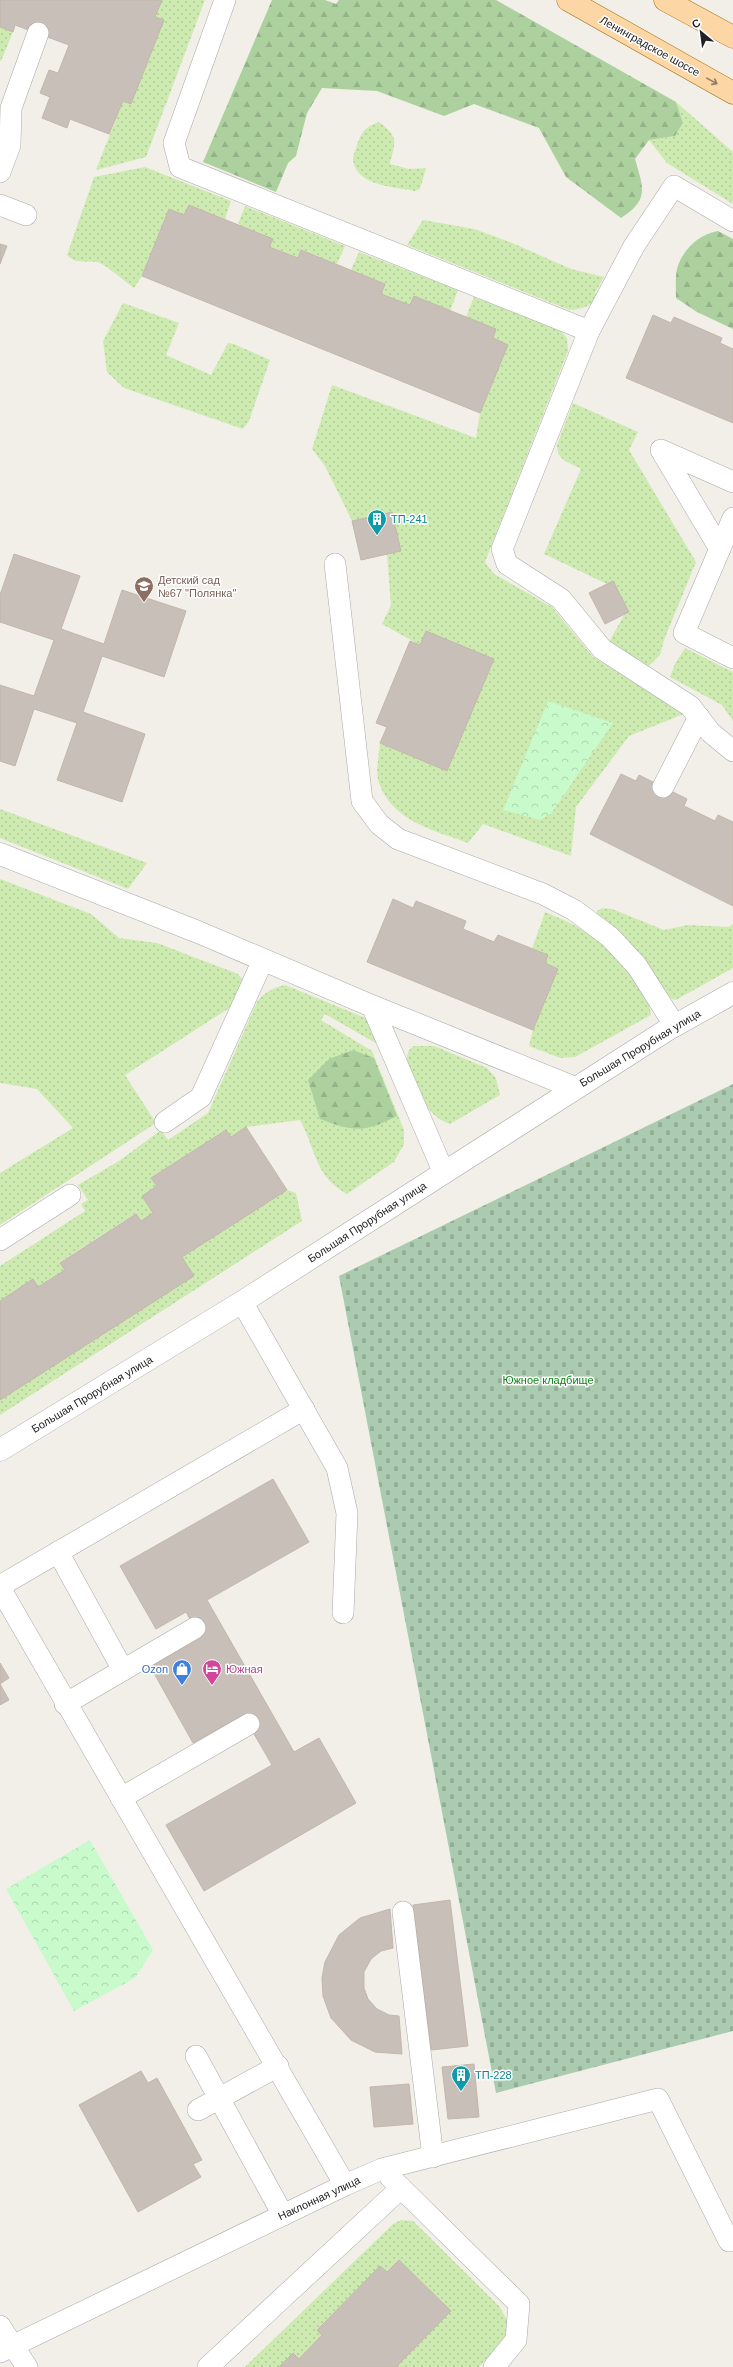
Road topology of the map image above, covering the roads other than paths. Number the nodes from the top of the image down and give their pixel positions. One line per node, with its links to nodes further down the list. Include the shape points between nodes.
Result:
1 (225, 0): 11 (lane, via 174,143 180,167)
2 (568, 0): 6 (main road, Ленинградское шоссе, one-way to 6)
3 (665, 0): 5 (main road)
4 (38, 34): 7 (lane, via 11,108 10,145)
5 (733, 37)
6 (733, 92)
7 (0, 172)
8 (0, 205): 9 (lane)
9 (26, 215)
10 (733, 221): 11 (lane, via 674,186 634,246)
11 (589, 331): 17 (lane, via 502,549 507,564 561,599 602,649 690,706)
12 (733, 482): 14 (lane, via 661,450)
13 (733, 518): 14 (lane)
14 (720, 549): 16 (lane, via 684,633)
15 (335, 564): 24 (lane, via 362,801 380,824 398,839 543,894 574,910 610,937 637,966)
16 (733, 658)
17 (699, 717): 18 (lane, via 715,736); 19 (lane)
18 (733, 751)
19 (663, 787)
20 (0, 854): 21 (street)
21 (264, 960): 23 (street); 26 (lane, via 201,1097)
22 (733, 994): 24 (street, Большая Прорубная улица)
23 (372, 1006): 25 (street); 27 (lane)
24 (675, 1026): 25 (street, Большая Прорубная улица)
25 (575, 1088): 27 (street, Большая Прорубная улица)
26 (165, 1122)
27 (444, 1173): 30 (street, Большая Прорубная улица)
28 (70, 1195): 29 (lane)
29 (0, 1240)
30 (242, 1302): 31 (lane); 32 (street, Большая Прорубная улица)
31 (304, 1409): 33 (lane); 35 (lane, via 337,1468 347,1513)
32 (0, 1450)
33 (58, 1552): 34 (lane); 37 (lane)
34 (0, 1587): 38 (lane)
35 (343, 1613)
36 (195, 1628): 37 (lane)
37 (123, 1670): 38 (lane)
38 (65, 1704): 40 (lane)
39 (249, 1724): 40 (lane)
40 (121, 1798): 43 (lane)
41 (403, 1912): 46 (lane)
42 (196, 2056): 44 (lane)
43 (278, 2066): 44 (lane); 48 (lane)
44 (219, 2099): 45 (lane); 50 (lane)
45 (198, 2110)
46 (433, 2157): 47 (lane, Наклонная улица); 51 (lane, Наклонная улица, via 658,2099)
47 (382, 2169): 48 (lane, Наклонная улица); 49 (lane)
48 (345, 2185): 50 (lane, Наклонная улица)
49 (400, 2188): 55 (lane); 56 (lane, via 519,2304 516,2340)
50 (283, 2215): 53 (lane, Наклонная улица)
51 (728, 2241)
52 (0, 2326): 53 (lane)
53 (6, 2348): 54 (lane)
54 (27, 2367)
55 (208, 2367)
56 (494, 2367)

